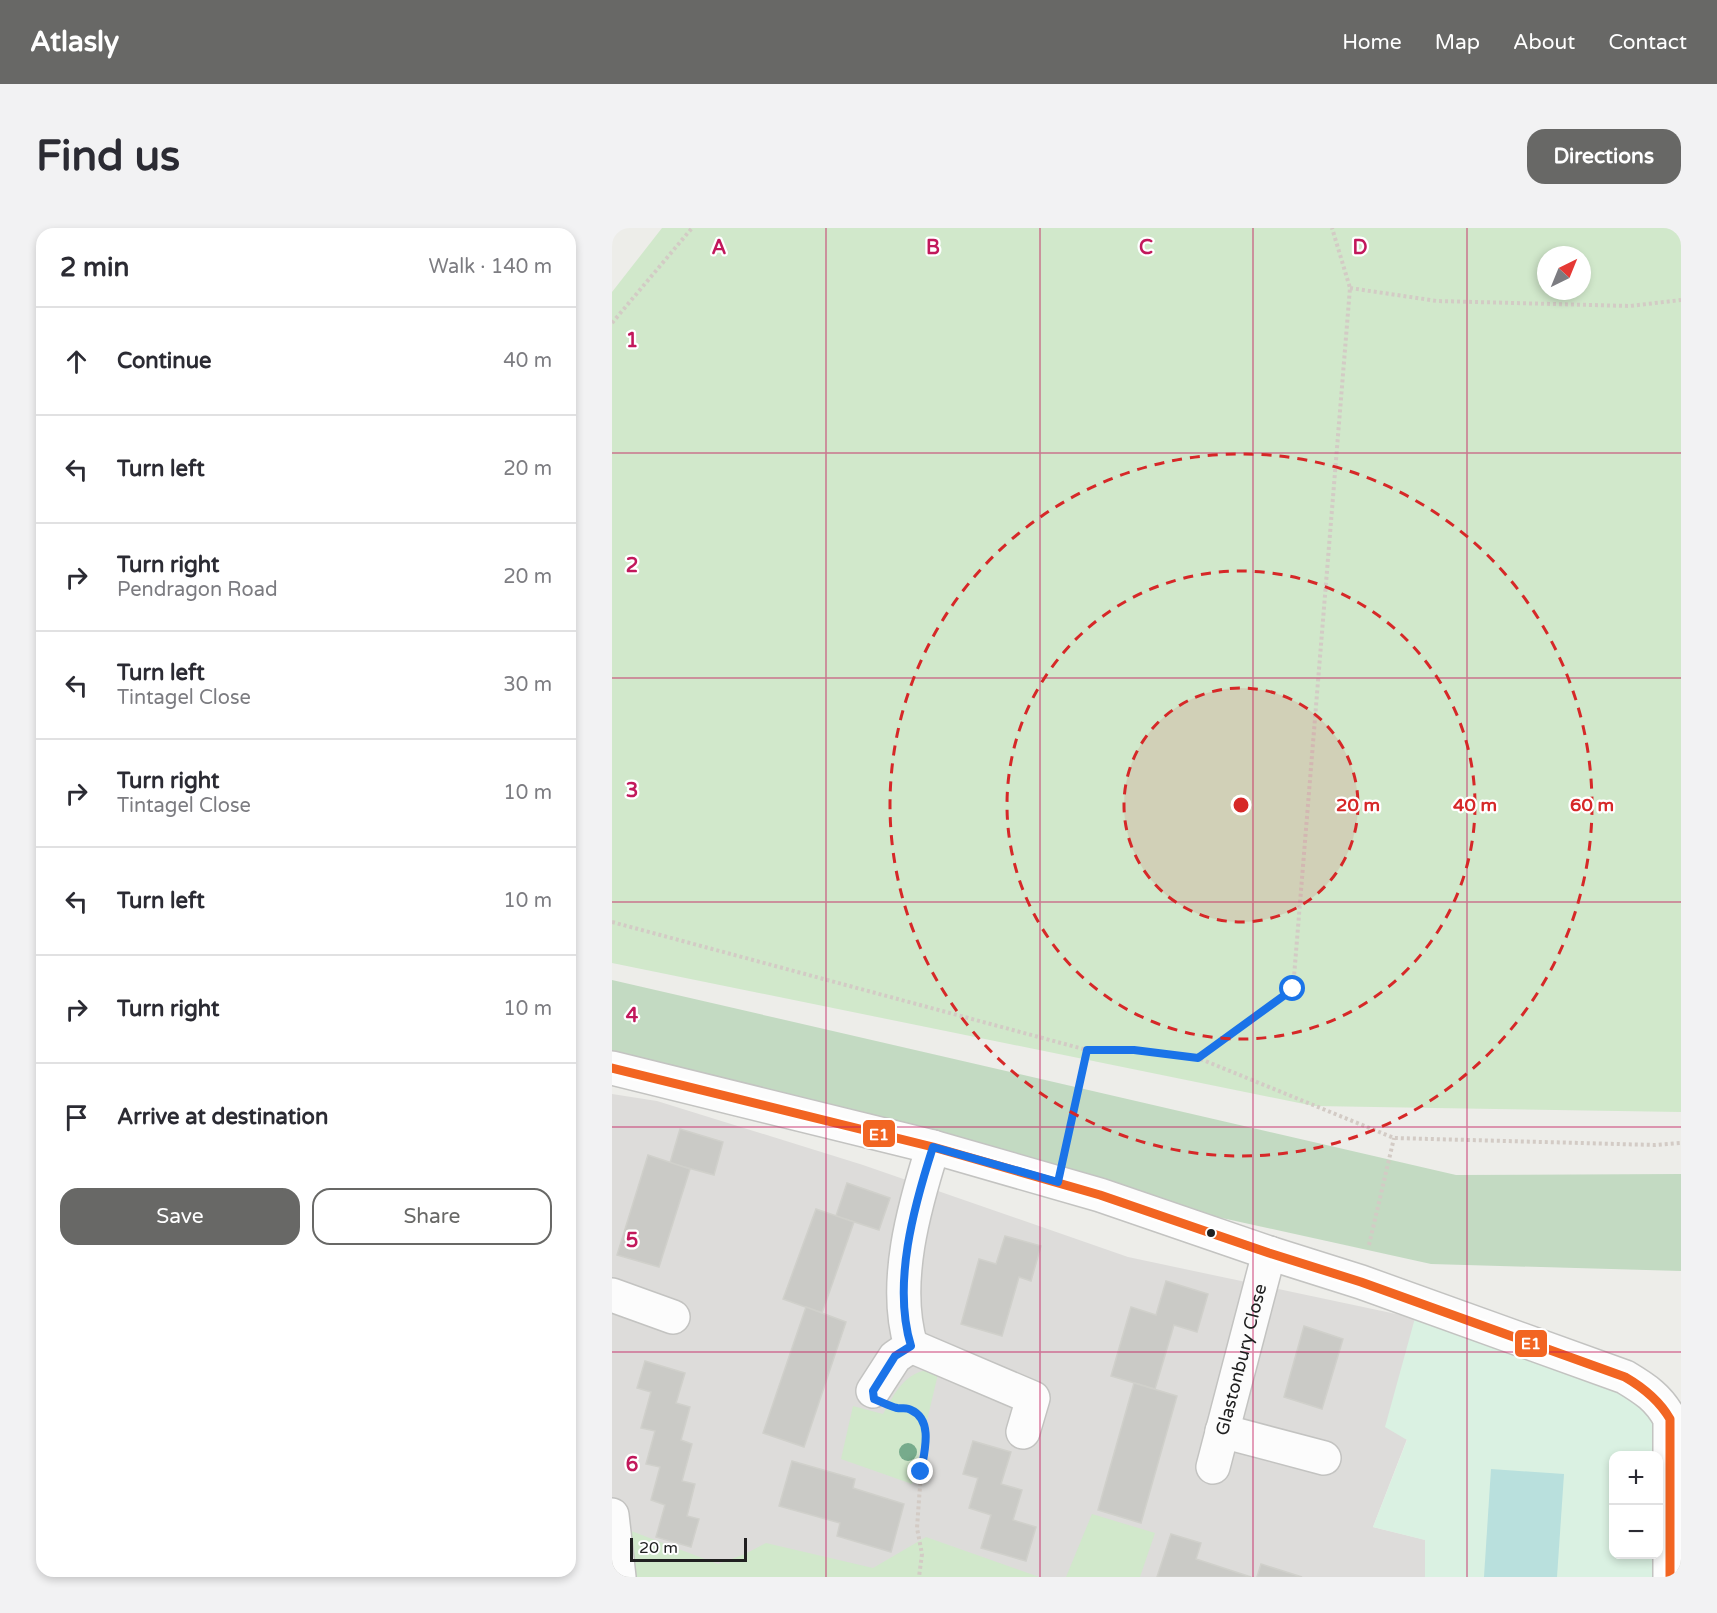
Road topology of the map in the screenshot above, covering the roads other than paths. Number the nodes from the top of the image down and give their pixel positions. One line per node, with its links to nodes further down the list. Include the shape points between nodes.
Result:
1 (612, 1068): 2 (street)
2 (933, 1147): 3 (street, via 1100,1195); 6 (street, via 914,1207 903,1290 905,1327)
3 (1269, 1253): 8 (street, Glastonbury Close); 14 (street, via 1625,1377 1651,1393 1670,1419)
4 (612, 1295): 5 (street)
5 (673, 1317)
6 (911, 1346): 7 (street, via 895,1356); 9 (street, via 1033,1398)
7 (873, 1391)
8 (1222, 1431): 10 (street); 11 (street, Glastonbury Close)
9 (1023, 1432)
10 (1324, 1458)
11 (1213, 1467)
12 (612, 1515): 13 (street)
13 (619, 1577)
14 (1671, 1577)

